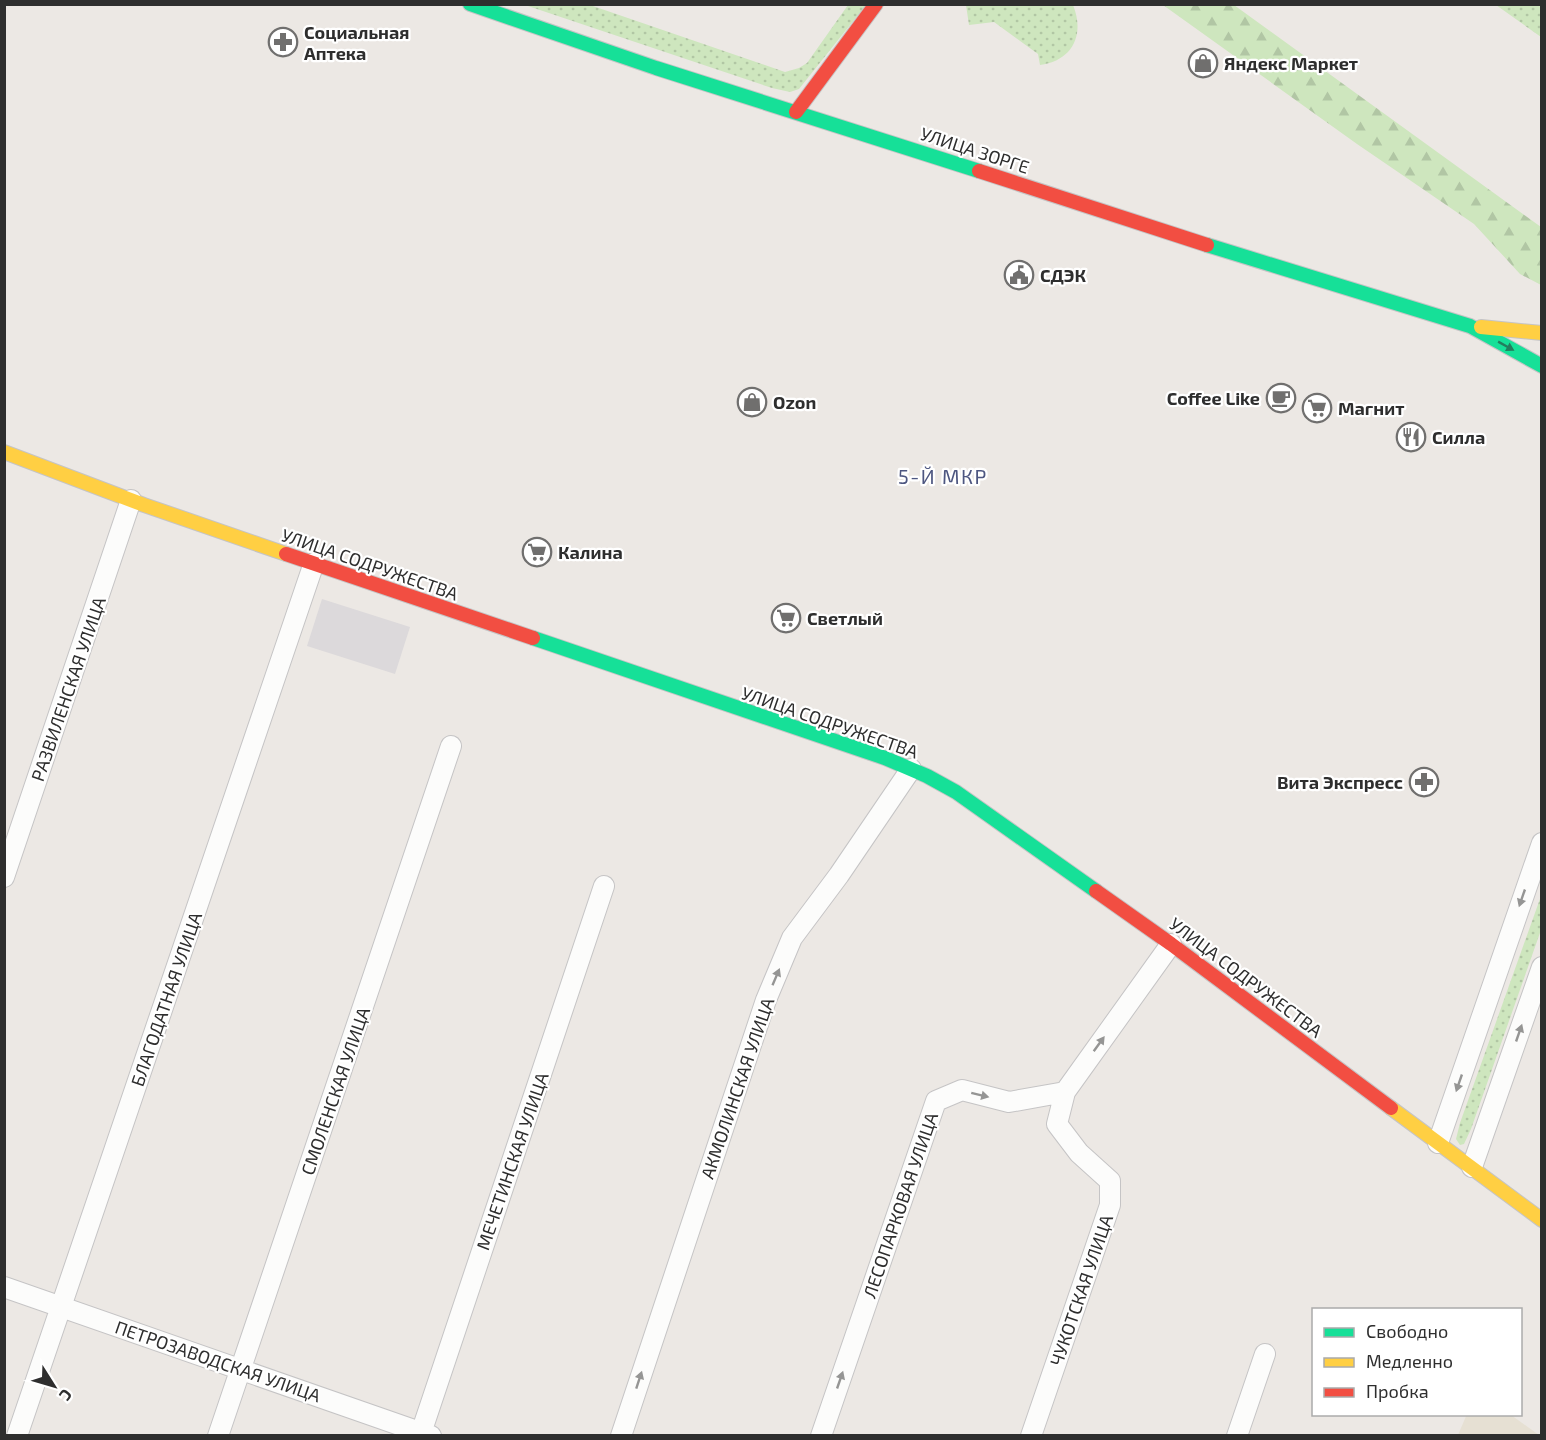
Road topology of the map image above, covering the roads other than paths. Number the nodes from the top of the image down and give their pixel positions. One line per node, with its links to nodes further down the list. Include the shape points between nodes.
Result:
1 (470, 4): 3 (street, УЛИЦА ЗОРГЕ)
2 (876, 4): 3 (street)
3 (796, 112): 4 (street, УЛИЦА ЗОРГЕ)
4 (1470, 326): 5 (street, УЛИЦА ЗОРГЕ); 6 (street, УЛИЦА ЗОРГЕ, one-way to 6)
5 (1542, 333)
6 (1542, 366)
7 (4, 452): 8 (street, УЛИЦА СОДРУЖЕСТВА)
8 (131, 500): 9 (street, УЛИЦА СОДРУЖЕСТВА); 13 (street, РАЗВИЛЕНСКАЯ УЛИЦА)
9 (314, 563): 11 (street, УЛИЦА СОДРУЖЕСТВА); 22 (street, БЛАГОДАТНАЯ УЛИЦА)
10 (451, 746): 24 (street, СМОЛЕНСКАЯ УЛИЦА)
11 (911, 769): 15 (street, УЛИЦА СОДРУЖЕСТВА, via 956,792); 28 (street, АКМОЛИНСКАЯ УЛИЦА, one-way to 11, via 766,1000 792,938)
12 (1542, 843): 18 (street, one-way to 18)
13 (4, 877)
14 (604, 886): 25 (street, МЕЧЕТИНСКАЯ УЛИЦА)
15 (1171, 944): 17 (street, one-way to 15); 18 (street, УЛИЦА СОДРУЖЕСТВА)
16 (1542, 967): 19 (street, one-way to 16)
17 (1065, 1092): 29 (street, ЛЕСОПАРКОВАЯ УЛИЦА, one-way to 17, via 936,1101 962,1090 1009,1102); 30 (street, ЧУКОТСКАЯ УЛИЦА, via 1057,1124 1079,1154 1110,1181 1110,1205)
18 (1438, 1143): 19 (street, УЛИЦА СОДРУЖЕСТВА)
19 (1472, 1167): 20 (street, УЛИЦА СОДРУЖЕСТВА)
20 (1542, 1220)
21 (4, 1287): 22 (street, ПЕТРОЗАВОДСКАЯ УЛИЦА)
22 (61, 1307): 24 (street, ПЕТРОЗАВОДСКАЯ УЛИЦА); 26 (street, БЛАГОДАТНАЯ УЛИЦА)
23 (1265, 1354): 31 (street)
24 (241, 1369): 25 (street, ПЕТРОЗАВОДСКАЯ УЛИЦА); 27 (street, СМОЛЕНСКАЯ УЛИЦА)
25 (424, 1434)
26 (17, 1436)
27 (218, 1436)
28 (621, 1436)
29 (821, 1436)
30 (1031, 1436)
31 (1237, 1436)

